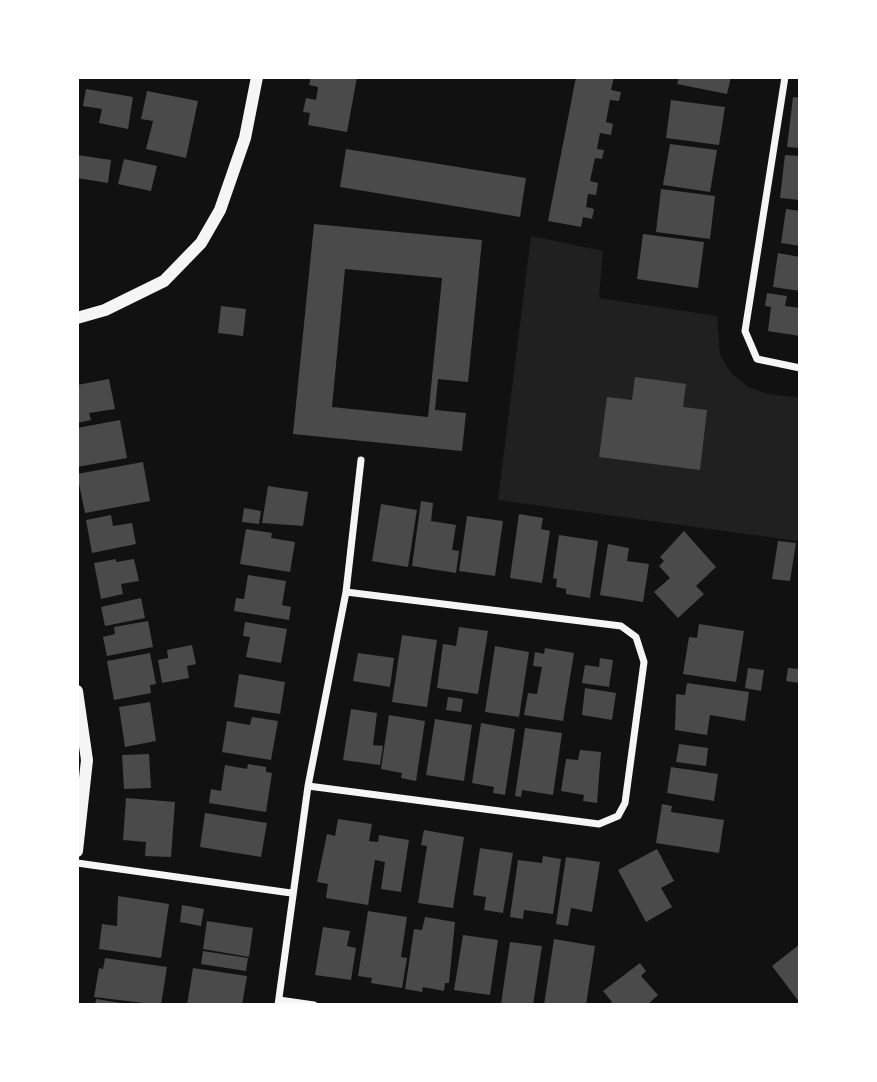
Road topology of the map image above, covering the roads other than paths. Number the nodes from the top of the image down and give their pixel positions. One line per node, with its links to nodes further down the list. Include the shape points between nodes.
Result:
1 (257, 77): 3 (street, via 245,138 220,210 201,243 164,281 105,310)
2 (785, 77): 4 (street, via 745,331 757,359)
3 (77, 318)
4 (800, 368)
5 (361, 460): 6 (street)
6 (346, 592): 8 (street); 8 (street, via 621,626 636,637 644,662 625,803 618,816 599,824)
7 (77, 691): 9 (street, via 87,760)
8 (308, 786): 11 (street)
9 (77, 851)
10 (77, 863): 11 (street)
11 (291, 893): 12 (street)
12 (279, 1002): 13 (street)
13 (314, 1005)

